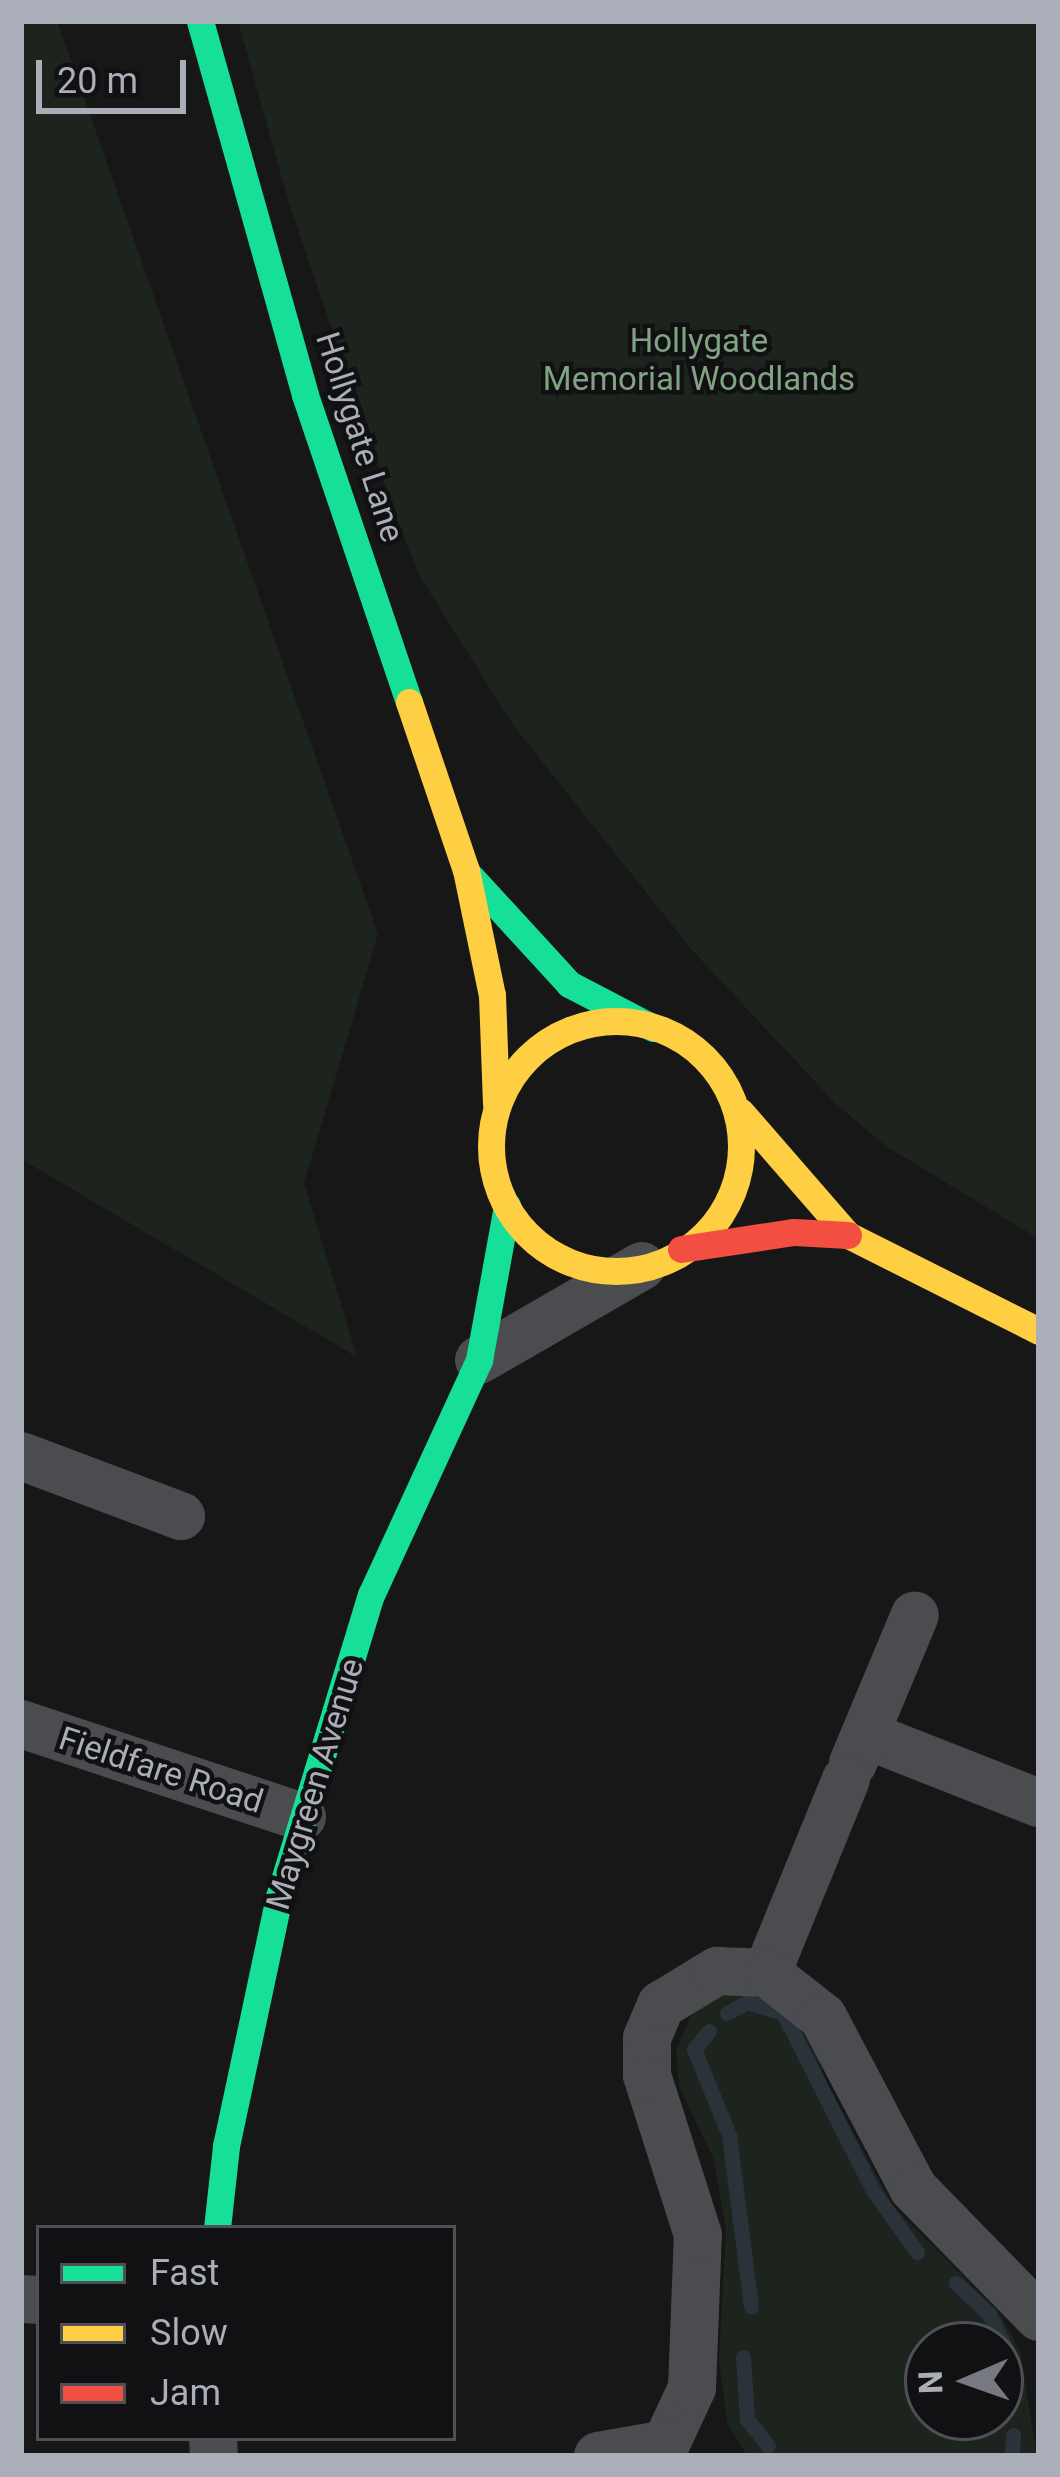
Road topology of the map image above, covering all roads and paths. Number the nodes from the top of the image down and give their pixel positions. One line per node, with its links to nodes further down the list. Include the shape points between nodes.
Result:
1 (200, 21): 2 (street, Hollygate Lane, via 305,395)
2 (466, 870): 3 (street, Hollygate Lane, via 569,984); 4 (street, Hollygate Lane, via 492,995)
3 (656, 1029): 4 (street, via 627,1024 571,1032 536,1052); 5 (street, via 712,1061)
4 (496, 1103): 6 (street, via 492,1158)
5 (740, 1112): 7 (street); 8 (street, via 734,1186 707,1228)
6 (507, 1206): 8 (street, via 530,1239 566,1264 610,1272); 10 (street, Maygreen Avenue)
7 (848, 1235): 8 (street, via 777,1234); 9 (street)
8 (662, 1257): 10 (street)
9 (1039, 1330)
10 (479, 1360): 17 (street, Maygreen Avenue, via 371,1595)
11 (21, 1456): 12 (street)
12 (181, 1516)
13 (915, 1615): 15 (street)
14 (21, 1724): 17 (street, Fieldfare Road)
15 (855, 1759): 16 (street); 18 (street)
16 (1039, 1803)
17 (302, 1816): 19 (street, Maygreen Avenue, via 253,2002)
18 (767, 1973): 20 (street, via 823,2017 913,2188); 21 (street, via 718,1971 662,2005 647,2038 647,2075 698,2235 692,2388)
19 (217, 2225)
20 (1038, 2309)
21 (678, 2450): 22 (street)
22 (598, 2456)

